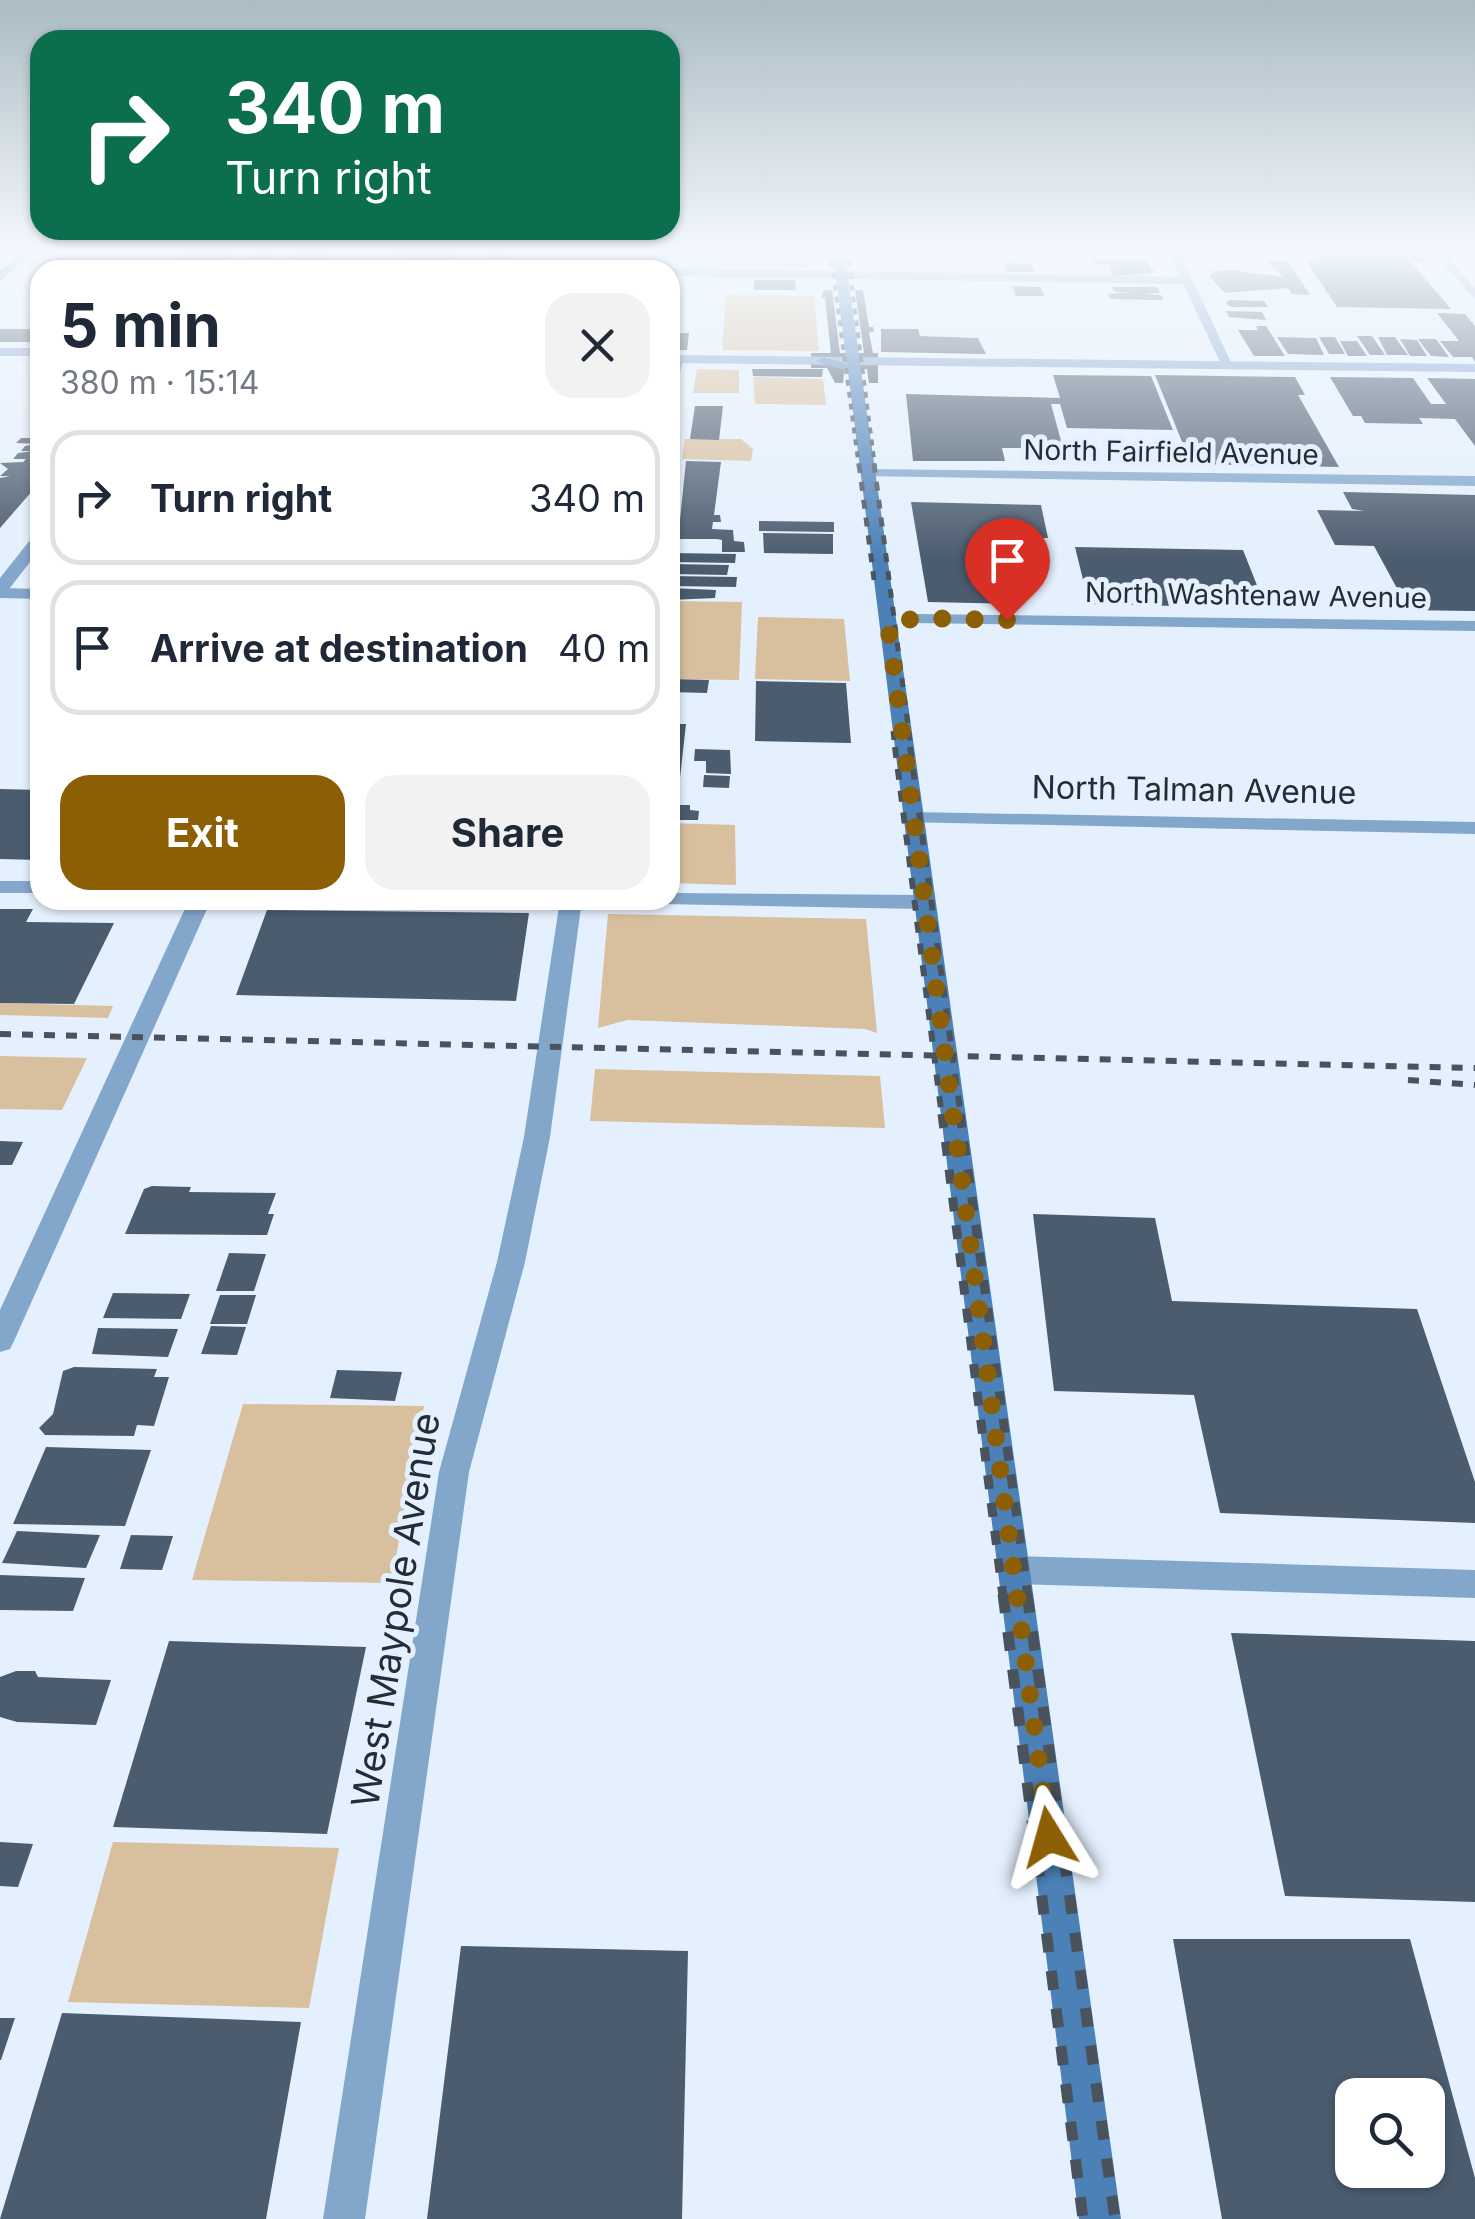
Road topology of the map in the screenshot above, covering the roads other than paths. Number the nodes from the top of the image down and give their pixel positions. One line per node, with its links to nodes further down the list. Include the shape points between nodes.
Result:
1 (843, 353): 4 (main road)
2 (1223, 353): 5 (street)
3 (680, 359): 4 (street)
4 (848, 366): 5 (street); 7 (main road)
5 (1229, 366): 6 (street)
6 (1475, 368)
7 (867, 473): 8 (street, North Fairfield Avenue); 12 (main road)
8 (1475, 480)
9 (30, 551): 10 (street)
10 (0, 591): 11 (street)
11 (30, 593)
12 (887, 619): 13 (street, North Washtenaw Avenue); 14 (main road)
13 (1475, 626)
14 (912, 818): 15 (street, North Talman Avenue); 19 (main road)
15 (1475, 828)
16 (0, 887): 17 (street)
17 (30, 887)
18 (680, 899): 19 (street)
19 (922, 902): 23 (main road)
20 (195, 910): 22 (street)
21 (570, 910): 25 (street, West Maypole Avenue, via 538,1137 454,1472)
22 (0, 1340)
23 (1013, 1570): 24 (street); 26 (main road)
24 (1475, 1584)
25 (344, 2219)
26 (1100, 2219)

